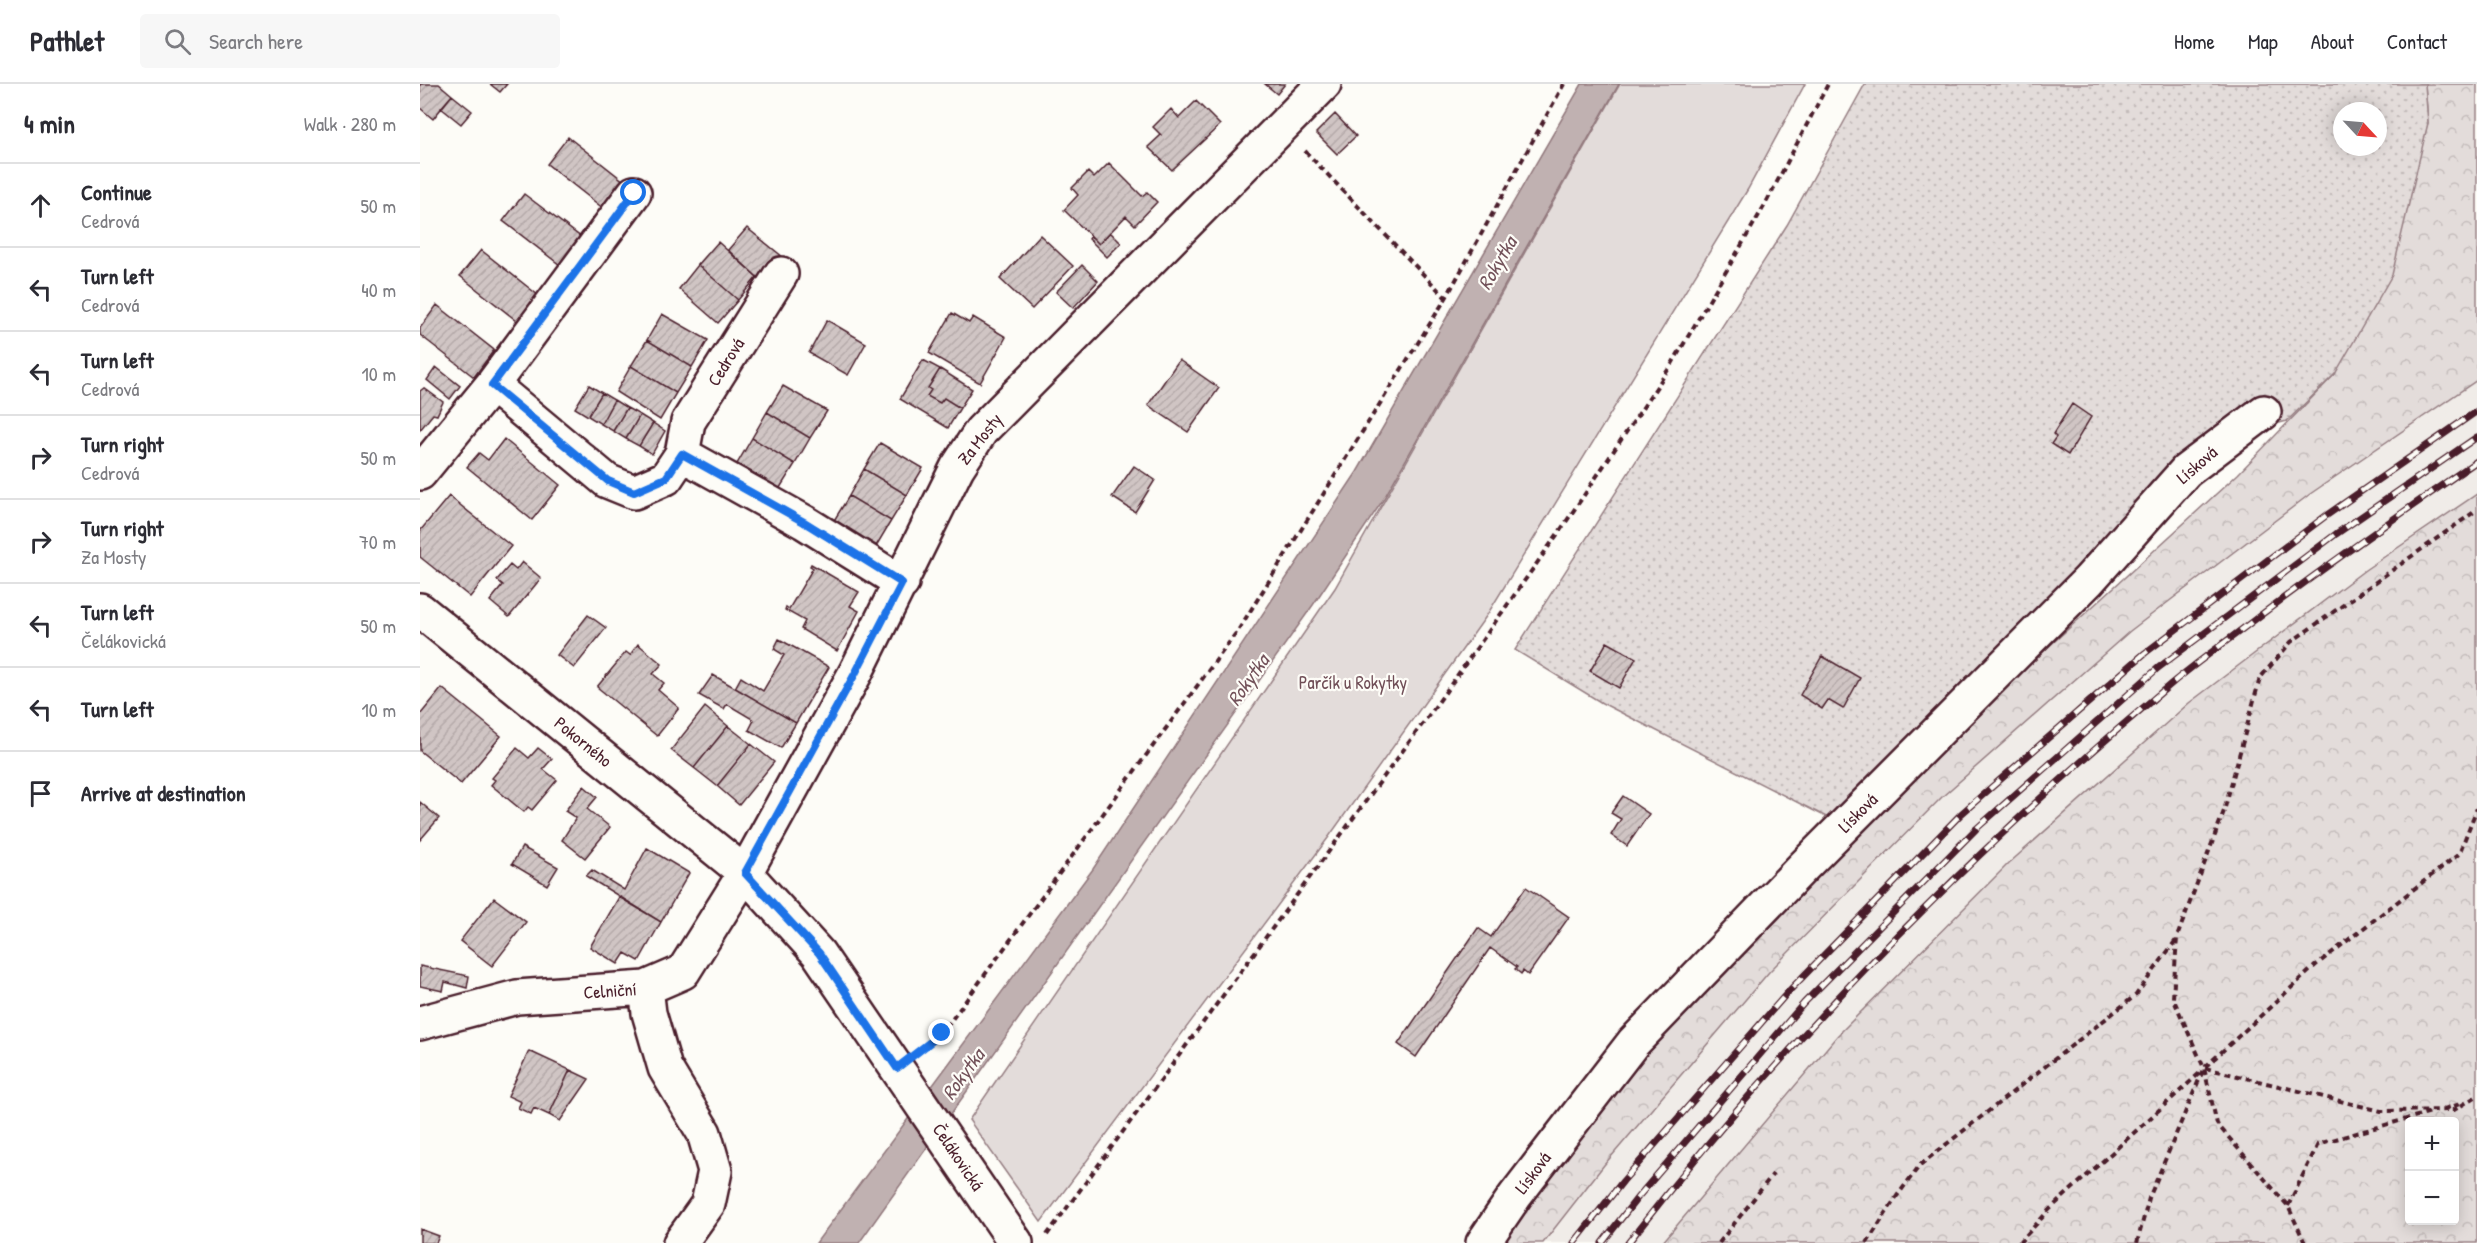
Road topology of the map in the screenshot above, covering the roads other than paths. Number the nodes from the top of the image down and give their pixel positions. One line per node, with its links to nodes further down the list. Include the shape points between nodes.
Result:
1 (1324, 84): 8 (street, Za Mosty, via 981,431 957,468)
2 (634, 193): 4 (street)
3 (782, 274): 6 (street, Cedrová, via 688,422)
4 (492, 385): 6 (street, Cedrová, via 608,481 634,492 666,478); 7 (street)
5 (2264, 412): 15 (street, Lísková, via 2186,471 2089,580 1633,1043)
6 (682, 454): 8 (street, via 804,522)
7 (420, 473)
8 (902, 583): 10 (street, Za Mosty)
9 (420, 609): 10 (street, Pokorného)
10 (745, 873): 11 (street, Celniční, via 683,972); 14 (street, Čelákovická, via 819,953)
11 (646, 988): 12 (street, Celniční, via 517,997); 13 (street, via 665,1068 704,1133 715,1171 708,1204)
12 (420, 1023)
13 (680, 1243)
14 (1016, 1243)
15 (1483, 1243)

